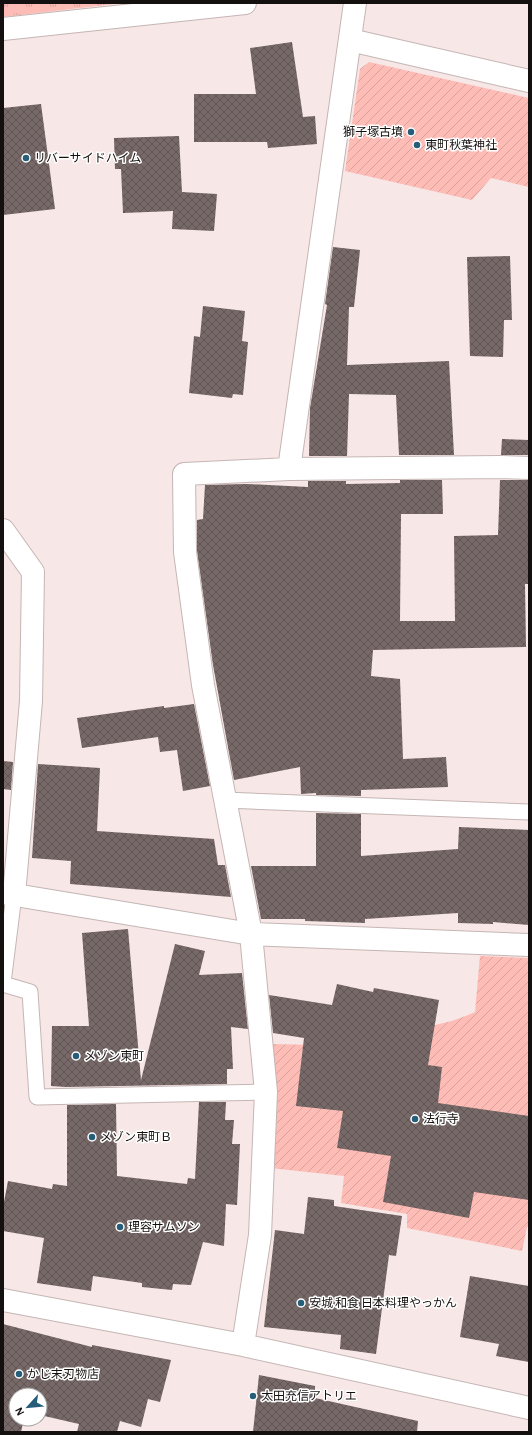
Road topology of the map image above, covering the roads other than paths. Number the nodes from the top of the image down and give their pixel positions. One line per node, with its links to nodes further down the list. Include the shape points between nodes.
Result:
1 (245, 3): 3 (street)
2 (355, 3): 4 (street)
3 (3, 29)
4 (350, 40): 5 (street); 7 (street)
5 (529, 82)
6 (529, 468): 7 (street, via 500,466)
7 (289, 469): 9 (street, via 184,474 185,552 203,685)
8 (3, 530): 11 (street, via 33,572 31,701)
9 (225, 800): 10 (lane); 12 (street)
10 (529, 812)
11 (8, 894): 12 (street); 14 (lane)
12 (251, 934): 13 (street); 15 (street)
13 (529, 945)
14 (3, 983): 15 (lane, via 30,992 37,1097)
15 (266, 1092): 17 (street, via 260,1235)
16 (3, 1300): 17 (street)
17 (243, 1345): 18 (street)
18 (529, 1408)

